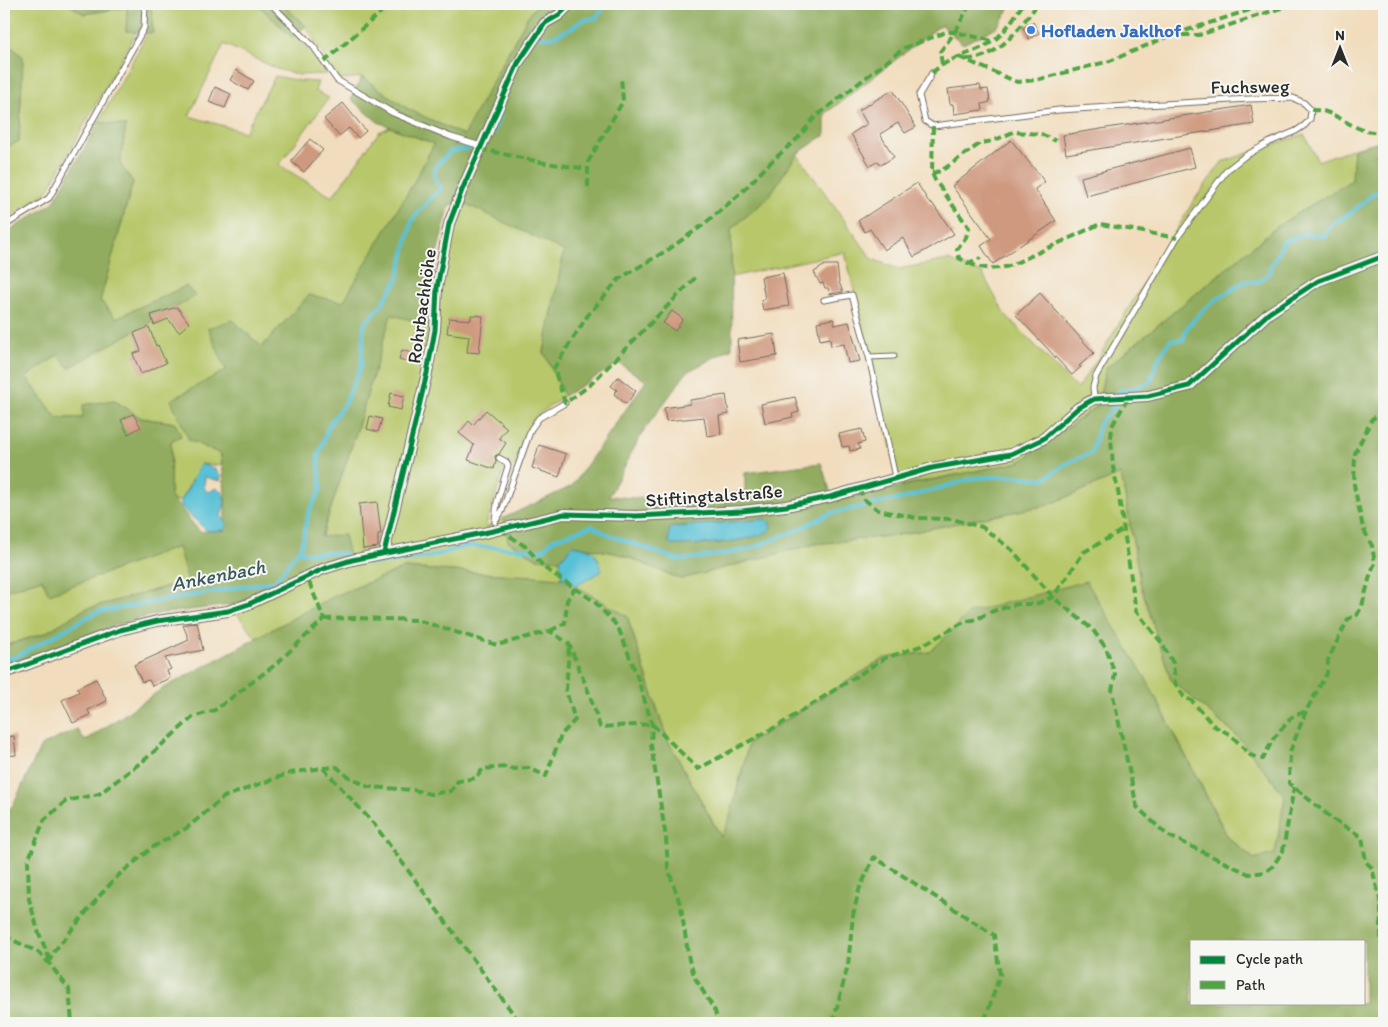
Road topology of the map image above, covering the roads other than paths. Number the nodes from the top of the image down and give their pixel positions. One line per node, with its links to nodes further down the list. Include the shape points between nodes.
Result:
1 (145, 4): 6 (lane, via 144,28 49,198)
2 (270, 4): 5 (lane, via 313,46 337,80 394,113)
3 (570, 4): 5 (street, Rohrbachhöhe, via 545,23 518,63)
4 (932, 73): 11 (lane, Fuchsweg, via 919,95 925,122 933,126 1059,110 1231,100 1293,98 1311,110 1305,125 1245,156 1227,170 1198,208 1096,376)
5 (481, 146): 16 (street, Rohrbachhöhe, via 449,224 437,288 435,330 427,373)
6 (4, 226)
7 (1384, 256): 11 (street, Stiftingtalstraße, via 1318,281 1269,313 1188,386 1148,396)
8 (824, 300): 10 (lane, via 852,295)
9 (894, 356): 10 (lane)
10 (869, 357): 14 (lane)
11 (1094, 399): 14 (street, Stiftingtalstraße, via 1078,408 1043,440 1022,450)
12 (565, 403): 15 (lane, via 539,418 531,429)
13 (499, 458): 15 (lane, via 508,466 497,502)
14 (895, 477): 15 (street, Stiftingtalstraße, via 830,497 786,506 636,516 564,514)
15 (494, 527): 16 (street, Stiftingtalstraße)
16 (384, 553): 17 (street, Stiftingtalstraße, via 323,569 228,611 120,630)
17 (4, 673)

